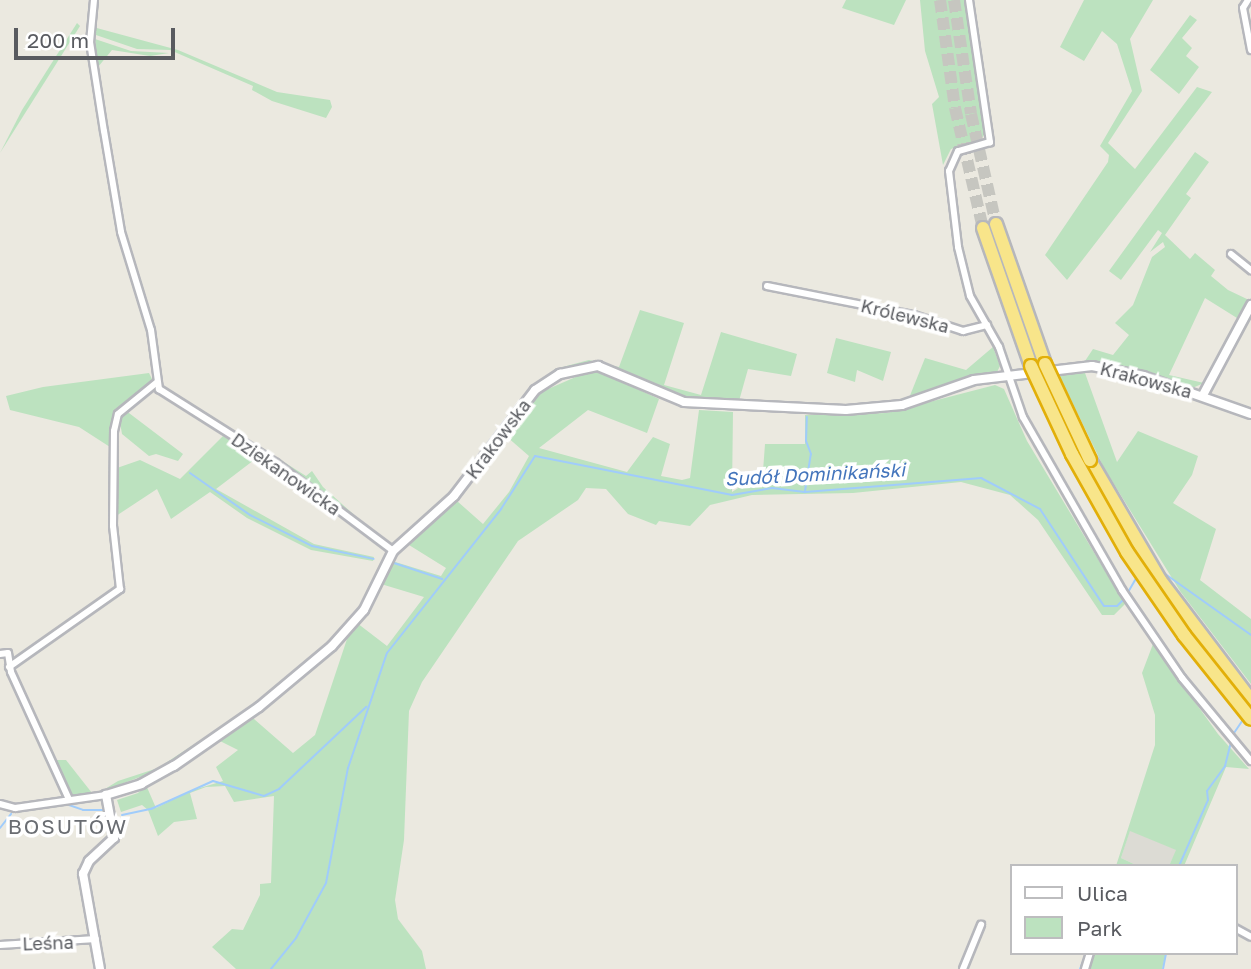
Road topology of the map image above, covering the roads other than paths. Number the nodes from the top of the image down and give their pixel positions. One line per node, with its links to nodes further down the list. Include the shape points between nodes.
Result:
1 (94, 0): 13 (street, via 90,32 121,232 145,303)
2 (969, 0): 10 (street, via 990,142 958,151 950,163 949,180 963,274)
3 (1248, 0): 4 (street, via 1243,8)
4 (1251, 50)
5 (990, 226): 11 (highway)
6 (1231, 254): 7 (street)
7 (1251, 270)
8 (768, 286): 10 (street, Królewska, via 914,315 963,331)
9 (1251, 305): 14 (street)
10 (987, 325): 12 (street)
11 (1038, 365): 19 (highway, bridge, via 1136,541 1185,615); 20 (highway, bridge, via 1072,454 1128,552 1184,635)
12 (1009, 375): 14 (street, Krakowska, via 1108,368); 16 (street, Krakowska, via 960,384 902,405 830,411 695,403 659,394 603,367 576,368 535,390 454,496); 21 (street, via 1023,417 1122,590 1181,678)
13 (156, 383): 16 (street, Dziekanowicka, via 159,390 276,463); 18 (street, via 118,414 114,431 113,526 120,589)
14 (1203, 395): 15 (street, Krakowska)
15 (1251, 414)
16 (393, 551): 22 (street, Krakowska, via 364,610 300,674 174,766 141,784)
17 (4, 653): 18 (street)
18 (9, 667): 23 (street)
19 (1251, 700)
20 (1251, 719)
21 (1251, 761)
22 (106, 795): 23 (street); 26 (street, via 114,838 89,861 83,874)
23 (69, 799): 24 (street, via 15,808)
24 (0, 804)
25 (981, 925): 29 (street)
26 (96, 939): 27 (street, Leśna); 28 (street)
27 (0, 945)
28 (100, 969)
29 (963, 969)

